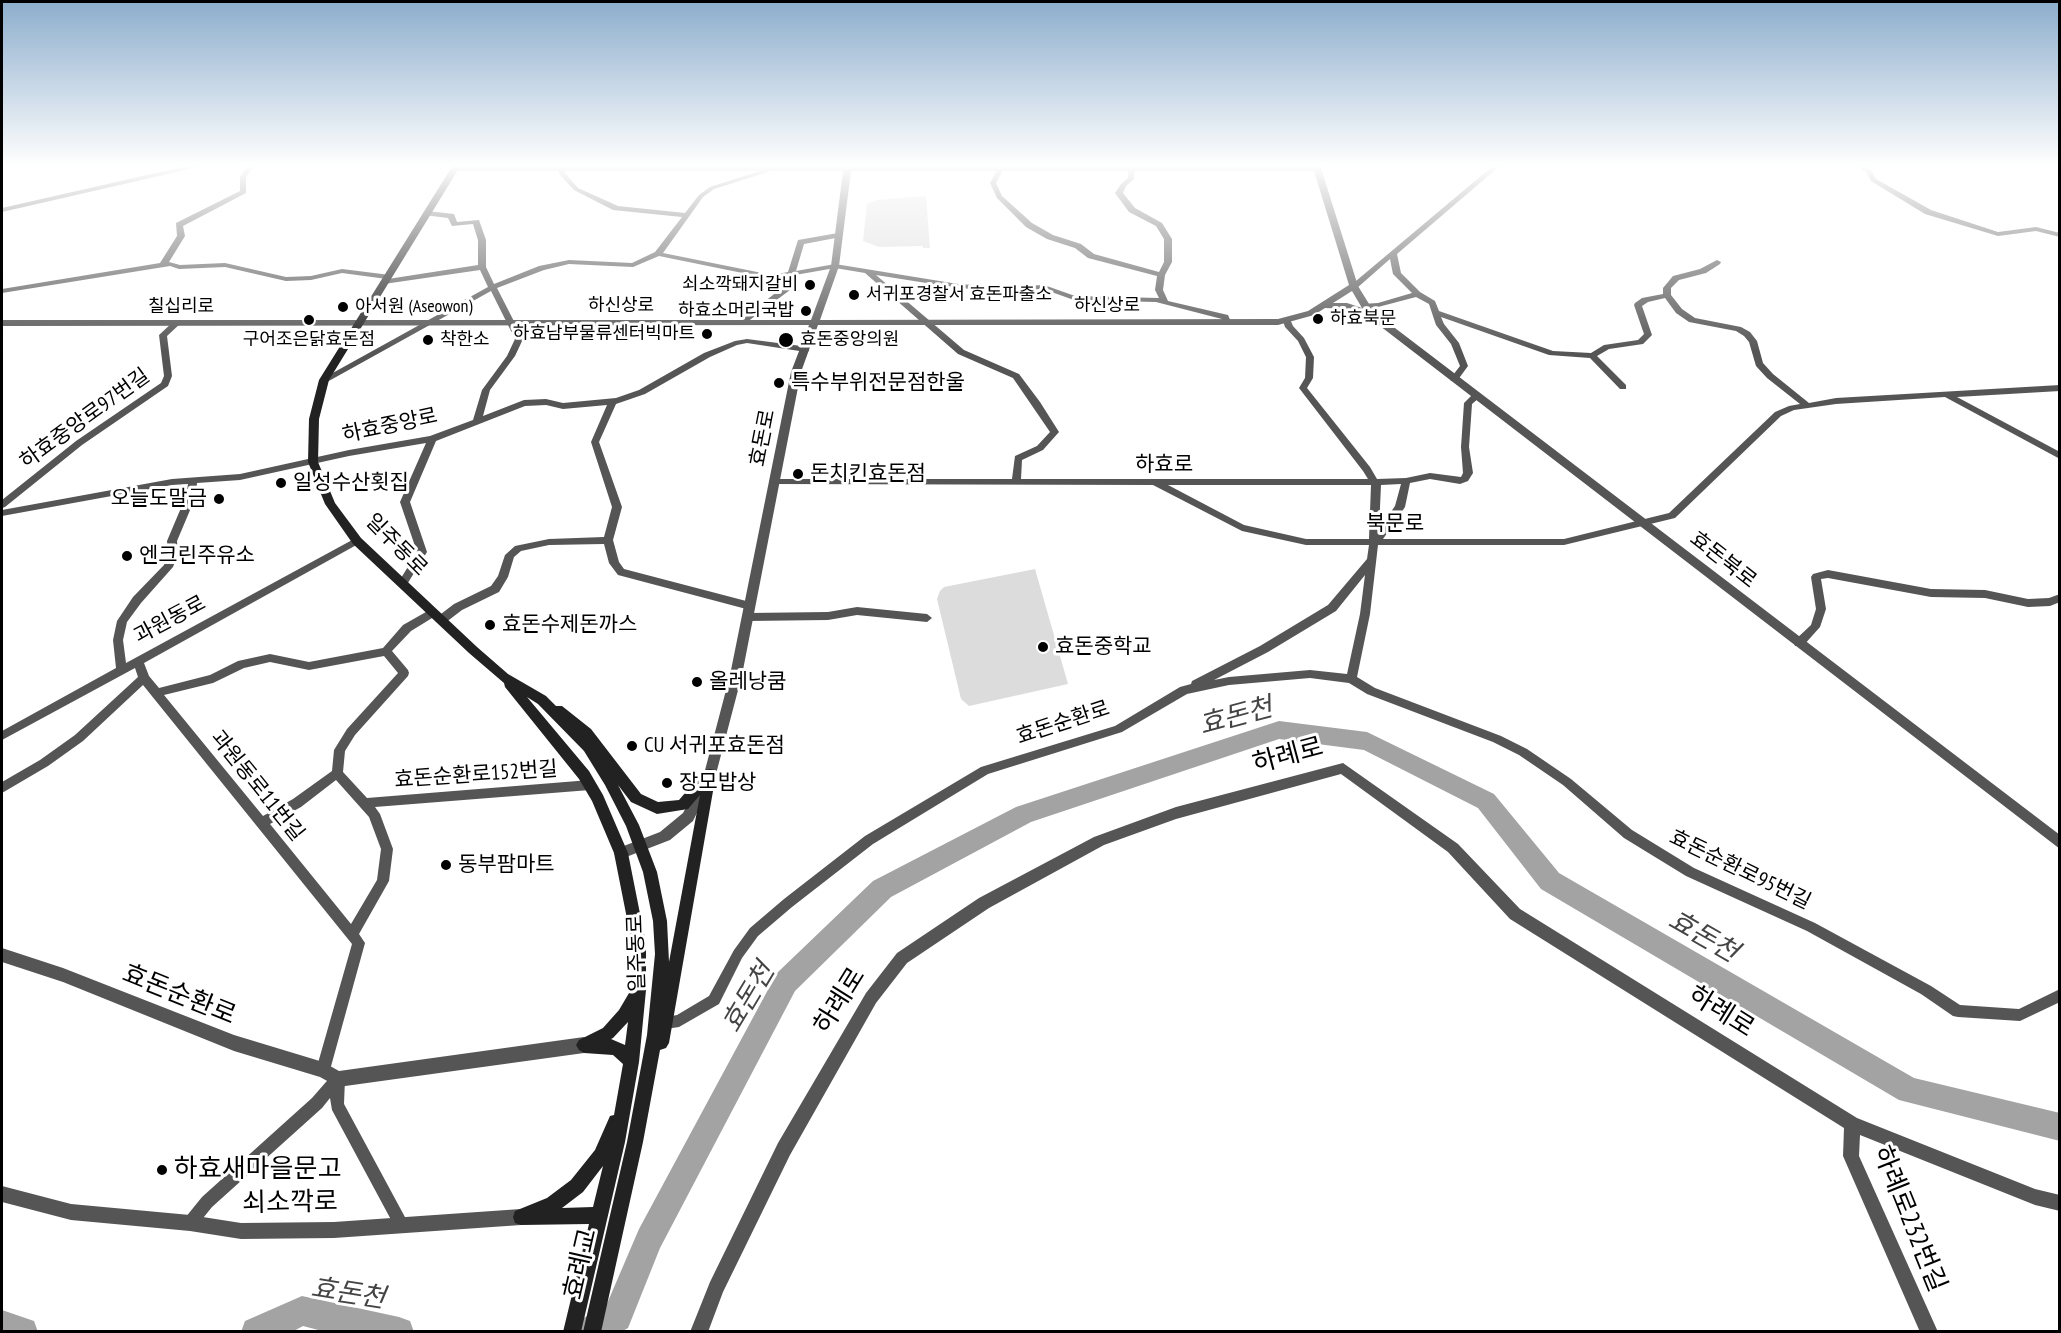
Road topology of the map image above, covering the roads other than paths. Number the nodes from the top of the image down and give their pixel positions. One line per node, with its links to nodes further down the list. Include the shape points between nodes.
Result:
1 (179, 227): 16 (street, via 181,236)
2 (418, 227): 22 (main road, 일주동로)
3 (478, 227): 18 (street)
4 (678, 227): 13 (street)
5 (839, 227): 11 (street, 효돈로)
6 (1033, 227): 21 (street, via 1078,246 1091,256)
7 (1160, 227): 21 (street, via 1168,239 1168,261)
8 (1336, 227): 23 (street)
9 (1425, 227): 14 (street, 하신상로)
10 (1976, 227): 12 (street, via 1998,234 2036,229)
11 (838, 235): 17 (street, 효돈로); 20 (street, via 801,242)
12 (2060, 235)
13 (658, 254): 20 (street, via 772,277); 24 (street, via 633,265 569,262)
14 (1393, 254): 23 (street, 하신상로); 26 (street, via 1397,274)
15 (1717, 262): 27 (street, via 1703,271 1676,278 1667,288)
16 (163, 265): 22 (street, via 225,265 286,279 342,272); 25 (street)
17 (835, 266): 19 (street); 20 (street); 37 (street, 효돈로)
18 (482, 267): 22 (street); 24 (street)
19 (867, 271): 28 (street, via 958,286 1044,287 1074,298); 38 (street)
20 (794, 274): 36 (street, via 787,288)
21 (1161, 275): 28 (street, via 1159,290)
22 (385, 280): 33 (main road, 일주동로)
23 (1354, 286): 29 (street, 하신상로); 30 (street)
24 (493, 287): 34 (street); 35 (street)
25 (2, 291)
26 (1417, 294): 30 (street); 31 (street, via 1432,303)
27 (1667, 295): 43 (street, via 1638,305 1648,335 1640,342 1607,347); 51 (street, via 1692,320 1747,334 1759,364)
28 (1164, 301): 39 (street, via 1225,318)
29 (1326, 306): 30 (street); 32 (street, 하신상로)
30 (1367, 310): 44 (street, 효돈북로)
31 (1435, 312): 43 (street, via 1552,353); 44 (street, via 1464,366)
32 (1287, 321): 39 (street, 하신상로); 60 (street, via 1310,357 1309,378 1304,388)
33 (360, 322): 34 (street, 하신상로); 41 (street, 칠십리로); 45 (main road, 일주동로)
34 (433, 322): 35 (street, 하신상로); 45 (street)
35 (512, 322): 36 (street, 하신상로); 52 (street, via 519,339 486,390)
36 (743, 322): 37 (street, 하신상로)
37 (816, 322): 38 (street, 하신상로); 42 (street, 효돈로)
38 (926, 322): 39 (street, 하신상로); 59 (street, via 961,352 1016,376 1055,432 1040,448 1018,458)
39 (1227, 322)
40 (2, 323): 41 (street, 칠십리로)
41 (177, 323): 62 (street, 하효중앙로97번길, via 163,335 168,376 165,384 79,443)
42 (806, 349): 50 (street, 하효중앙로, via 735,342 642,392); 58 (street, 효돈로, via 796,372)
43 (1592, 356): 46 (street)
44 (1454, 379): 49 (street, 효돈북로)
45 (324, 380): 55 (main road, 일주동로, via 314,419)
46 (1623, 387)
47 (2060, 388): 48 (street, 북문로)
48 (1946, 395): 51 (street, 북문로); 54 (street)
49 (1476, 396): 57 (street, 하효로, via 1468,403 1465,479 1430,476); 64 (street, 효돈북로)
50 (613, 401): 52 (street, 하효중앙로, via 563,406 546,402 524,404); 65 (street, via 595,442 617,507)
51 (1808, 406): 64 (street, 북문로, via 1778,414 1672,516)
52 (477, 420): 53 (street, 하효중앙로)
53 (432, 439): 55 (street, 하효중앙로); 69 (street, via 405,502 422,552)
54 (2060, 456)
55 (313, 462): 56 (street, 하효중앙로, via 240,477); 66 (main road, 일주동로, via 330,504)
56 (193, 480): 63 (street, 하효중앙로); 77 (street, via 191,496 172,541 168,567 122,621 118,640)
57 (1406, 481): 60 (street, 하효로); 67 (street, via 1400,507)
58 (774, 482): 59 (street, 하효로); 71 (street, 효돈로)
59 (1016, 482): 61 (street, 하효로)
60 (1375, 482): 61 (street, 하효로); 67 (street)
61 (1156, 483): 67 (street, 북문로, via 1242,528 1306,542)
62 (2, 505)
63 (2, 513)
64 (1645, 523): 67 (street, 북문로, via 1564,542); 74 (street, 효돈북로)
65 (608, 540): 71 (street, via 614,563 621,572); 72 (street, via 549,542 518,548 510,555 495,589)
66 (357, 541): 69 (main road, 일주동로); 76 (street, 과원동로)
67 (1374, 542): 68 (street)
68 (1372, 560): 80 (street); 81 (street, via 1332,608)
69 (403, 583): 72 (main road, 일주동로)
70 (2060, 598): 74 (street, via 2028,603 1984,594 1931,593 1828,574 1816,577 1821,609 1815,627)
71 (749, 611): 73 (street, via 828,616 857,611); 86 (street, 효돈로)
72 (437, 616): 75 (street, via 407,628); 78 (main road, 일주동로)
73 (927, 618)
74 (1799, 643): 91 (street, 효돈북로)
75 (386, 651): 82 (street, via 309,666 270,658 242,664 213,680); 85 (street, via 404,673 351,732 340,750)
76 (138, 660): 77 (street, 과원동로); 79 (street, 과원동로11번길)
77 (121, 668): 84 (street, 과원동로)
78 (504, 676): 83 (main road, 일주동로); 87 (main road, 일주동로)
79 (144, 678): 82 (street, 과원동로11번길); 88 (street, via 79,738)
80 (1351, 679): 81 (street, 효돈순환로, via 1310,674 1230,681); 97 (street, 효돈순환로95번길, via 1371,691 1522,752 1567,782 1628,834 1690,872 1811,927 1958,1011 2020,1015)
81 (1184, 690): 98 (street, 효돈순환로, via 1118,729 985,770 869,840 754,932 714,1000 679,1021)
82 (157, 693): 90 (street, 과원동로11번길)
83 (542, 700): 86 (main road, via 580,726 636,798 657,808 683,806); 92 (main road, 일주동로, via 588,747 610,781)
84 (2, 736)
85 (337, 773): 89 (street, 효돈순환로152번길); 90 (street)
86 (710, 774): 92 (street, 효돈로, via 688,817 665,836); 98 (main road)
87 (590, 785): 89 (street, 효돈순환로152번길); 93 (main road, 일주동로)
88 (2, 788)
89 (364, 803): 94 (street, 효돈순환로152번길, via 374,814 387,849 383,881)
90 (262, 823): 94 (street, 과원동로11번길)
91 (2060, 843)
92 (641, 846): 93 (street, 효돈로); 105 (main road, 일주동로, via 658,911 662,954 656,1035)
93 (621, 853): 96 (main road, 일주동로, via 639,944)
94 (352, 934): 101 (street, via 358,943)
95 (2, 955): 101 (street, 효돈순환로, via 234,1042)
96 (639, 990): 99 (main road, via 608,1033); 100 (main road, 일주동로)
97 (2060, 995)
98 (666, 1023): 105 (main road)
99 (584, 1045): 100 (main road, via 613,1047); 102 (street)
100 (631, 1062): 103 (main road, 일주동로)
101 (323, 1070): 102 (street, 효돈순환로)
102 (338, 1079): 111 (street, via 317,1103 207,1202); 112 (street, via 338,1105)
103 (623, 1107): 109 (main road, via 601,1156 577,1186 553,1204); 110 (main road, 일주동로)
104 (1852, 1124): 107 (street, 하례로); 115 (street, 하례로, via 1515,914 1453,848 1343,768 1176,813 1099,841 984,903 902,958 871,999 784,1149 716,1287); 116 (street, 하례로232번길, via 1851,1156)
105 (635, 1142): 108 (main road, 일주동로)
106 (2, 1194): 111 (street, 쇠소깍로, via 71,1212)
107 (2060, 1203)
108 (620, 1208): 114 (main road, 효례교)
109 (521, 1217): 110 (main road); 112 (street, 쇠소깍로)
110 (598, 1218): 113 (main road, 효례교)
111 (190, 1223): 112 (street, 쇠소깍로, via 241,1231 334,1230)
112 (401, 1224)
113 (572, 1332)
114 (592, 1332)
115 (699, 1332)
116 (1929, 1332)

